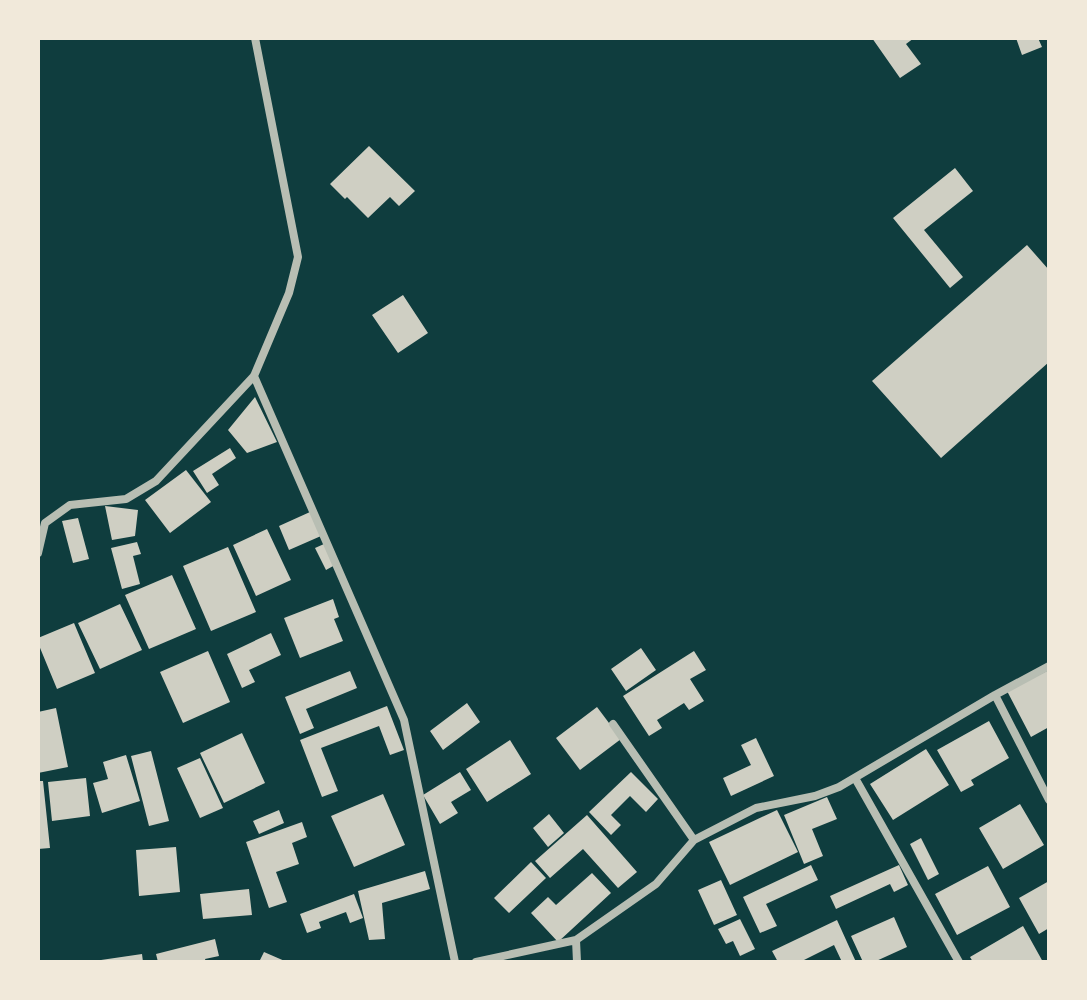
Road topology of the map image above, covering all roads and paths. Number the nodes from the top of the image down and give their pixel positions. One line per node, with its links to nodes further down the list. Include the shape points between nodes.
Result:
1 (255, 38): 2 (street, via 298,257 289,293)
2 (254, 376): 3 (street, via 156,481 126,499 70,505 45,523); 11 (street, via 404,720)
3 (38, 553)
4 (1049, 666): 5 (street)
5 (995, 695): 7 (street); 8 (street)
6 (613, 724): 9 (street)
7 (855, 778): 9 (street, via 815,796 756,808); 14 (street)
8 (1049, 800)
9 (694, 840): 10 (street, via 656,884)
10 (576, 940): 12 (street); 13 (street)
11 (455, 962)
12 (476, 962)
13 (577, 962)
14 (959, 962)

